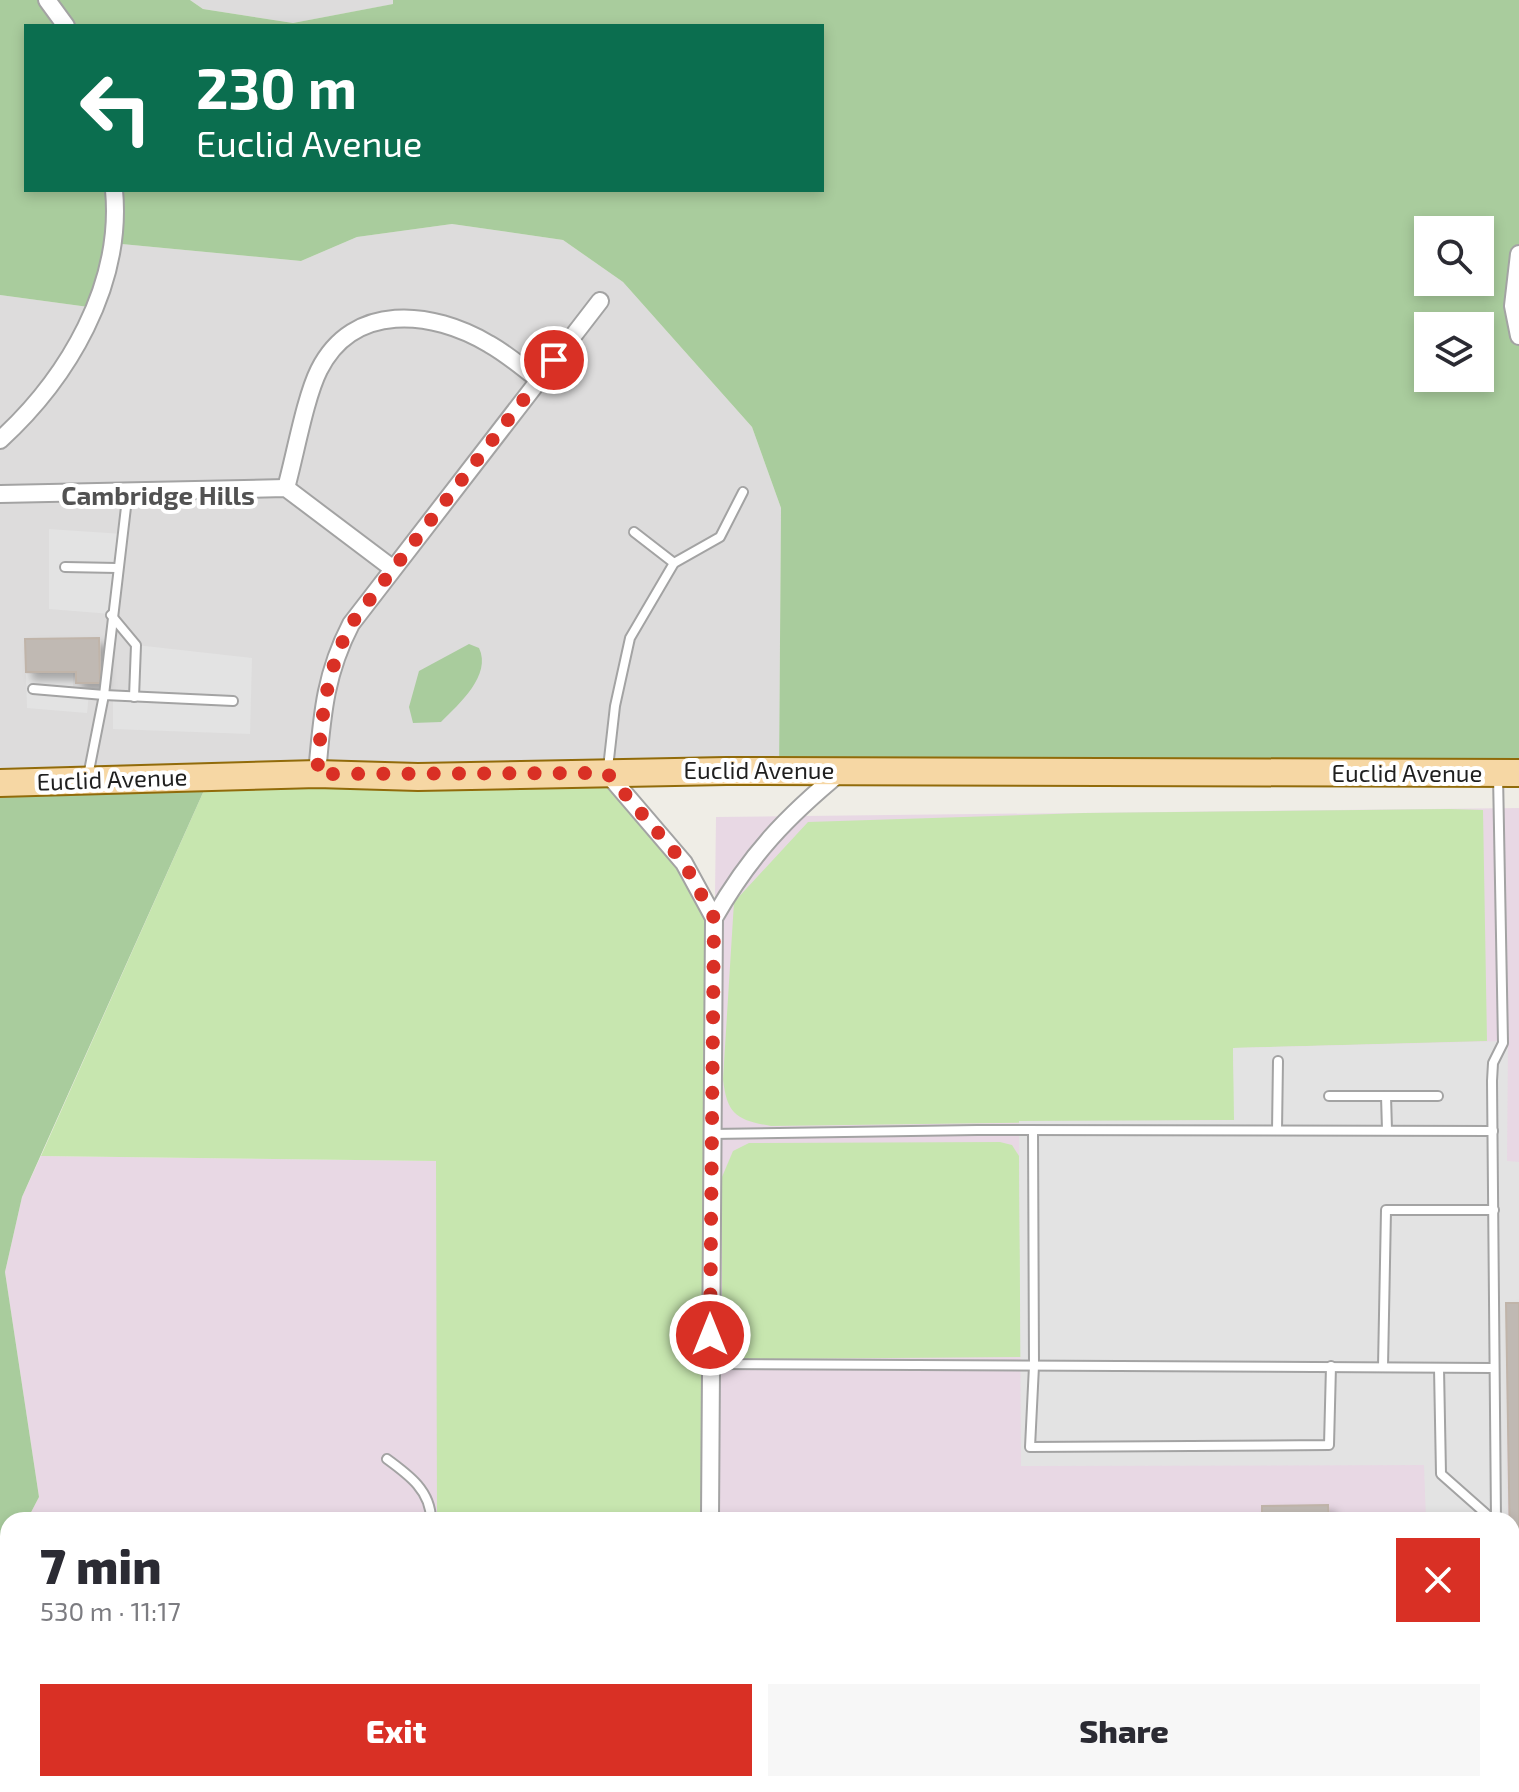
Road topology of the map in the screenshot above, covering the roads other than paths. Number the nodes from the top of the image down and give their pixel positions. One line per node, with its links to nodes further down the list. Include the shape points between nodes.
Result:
1 (47, 0): 2 (street)
2 (65, 24)
3 (114, 192): 8 (street, via 116,217 96,308 64,368)
4 (1519, 254): 6 (street, via 1513,306)
5 (600, 301): 7 (street)
6 (1519, 336)
7 (539, 380): 9 (street, via 488,343 443,325 402,317 351,330 319,370); 17 (street)
8 (0, 440)
9 (286, 488): 10 (street); 17 (street)
10 (128, 490): 12 (street); 16 (lane)
11 (743, 492): 14 (lane, via 720,537)
12 (0, 494)
13 (634, 532): 14 (lane)
14 (674, 563): 24 (lane, via 630,638)
15 (65, 567): 16 (lane)
16 (117, 568): 18 (lane)
17 (392, 568): 25 (street, via 333,658 323,697)
18 (111, 614): 20 (lane); 21 (lane, via 136,645)
19 (33, 689): 20 (lane)
20 (104, 695): 21 (lane); 27 (lane)
21 (134, 697): 22 (lane)
22 (233, 701)
23 (842, 771): 24 (main road, Euclid Avenue); 26 (main road, Euclid Avenue); 29 (street, via 788,816 738,876)
24 (607, 773): 25 (main road, Euclid Avenue); 29 (street, via 684,863)
25 (317, 774): 27 (main road, Euclid Avenue)
26 (1509, 774): 37 (lane, via 1503,1043 1493,1063)
27 (87, 781): 28 (main road, Euclid Avenue)
28 (0, 783)
29 (714, 918): 38 (street)
30 (1278, 1061): 35 (lane)
31 (1329, 1096): 32 (lane)
32 (1386, 1096): 33 (lane); 36 (lane)
33 (1438, 1096)
34 (1033, 1130): 35 (lane); 38 (lane); 41 (lane)
35 (1277, 1130): 36 (lane)
36 (1387, 1130): 37 (lane)
37 (1493, 1131): 39 (lane)
38 (711, 1134): 40 (street)
39 (1494, 1210): 43 (lane, via 1386,1210); 45 (lane)
40 (710, 1364): 41 (lane); 48 (street)
41 (1034, 1366): 42 (lane); 42 (lane, via 1030,1447 1329,1445)
42 (1331, 1366): 43 (lane)
43 (1383, 1367): 44 (lane)
44 (1439, 1368): 45 (lane); 49 (lane, via 1441,1474)
45 (1493, 1368): 50 (lane)
46 (387, 1459): 47 (lane, via 422,1488)
47 (431, 1512)
48 (710, 1512)
49 (1485, 1512)
50 (1494, 1512)

